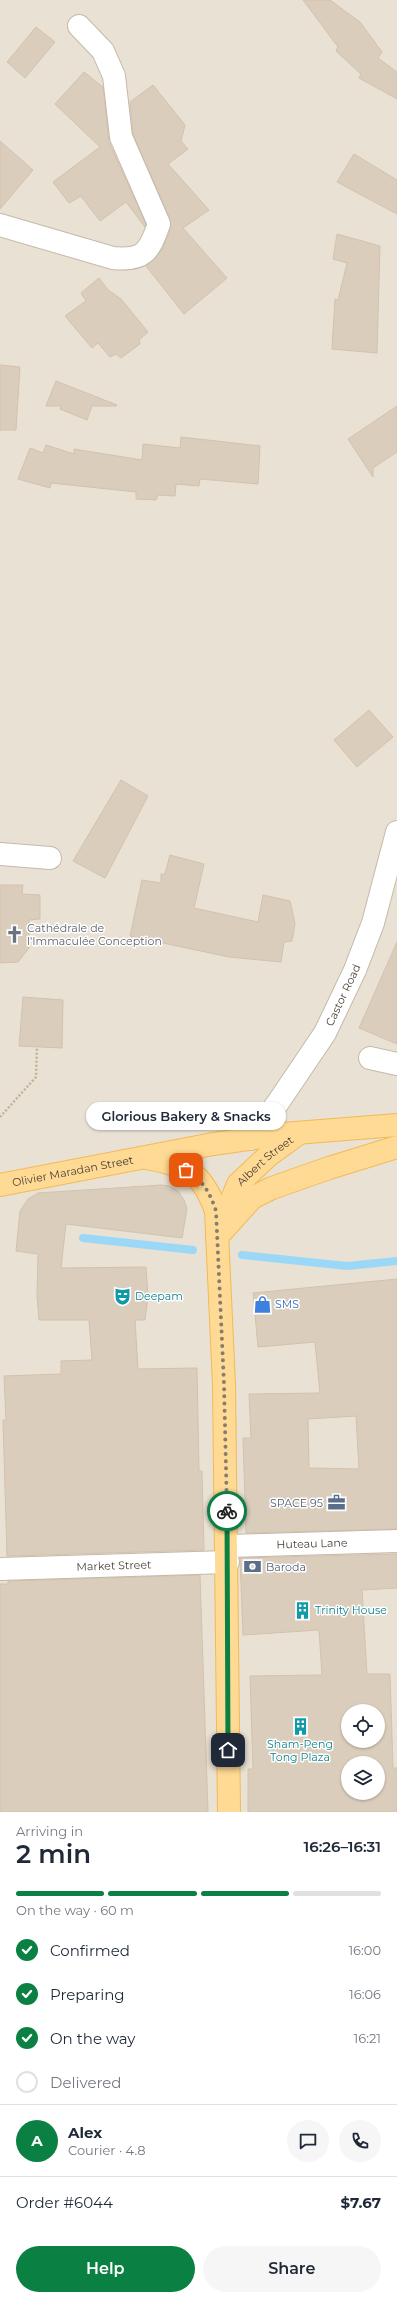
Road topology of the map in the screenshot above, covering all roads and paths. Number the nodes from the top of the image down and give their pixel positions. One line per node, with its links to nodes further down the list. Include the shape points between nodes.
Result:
1 (79, 26): 2 (street, via 103,51 114,76 121,137 159,224 152,242 144,254 130,260 113,258)
2 (0, 225)
3 (397, 832): 12 (street, Castor Road, via 373,923 355,970 325,1033)
4 (0, 854): 5 (street)
5 (50, 858)
6 (37, 1047): 9 (path, via 36,1077)
7 (370, 1058): 8 (street)
8 (397, 1064)
9 (0, 1117)
10 (397, 1125): 11 (main road, Olivier Maradan Street)
11 (299, 1133): 12 (main road, Olivier Maradan Street); 16 (main road, Albert Street, via 269,1155 238,1184)
12 (250, 1139): 14 (main road, Olivier Maradan Street)
13 (397, 1147): 16 (main road, via 272,1188 252,1198)
14 (147, 1158): 15 (main road, Olivier Maradan Street); 16 (main road, via 177,1164 195,1175 212,1198 216,1211)
15 (0, 1186)
16 (217, 1237): 18 (main road, Albert Street)
17 (397, 1541): 18 (street, Huteau Lane)
18 (228, 1554): 20 (street, Market Street); 21 (main road, Albert Street)
19 (0, 1555): 20 (street)
20 (0, 1569)
21 (229, 1812)

